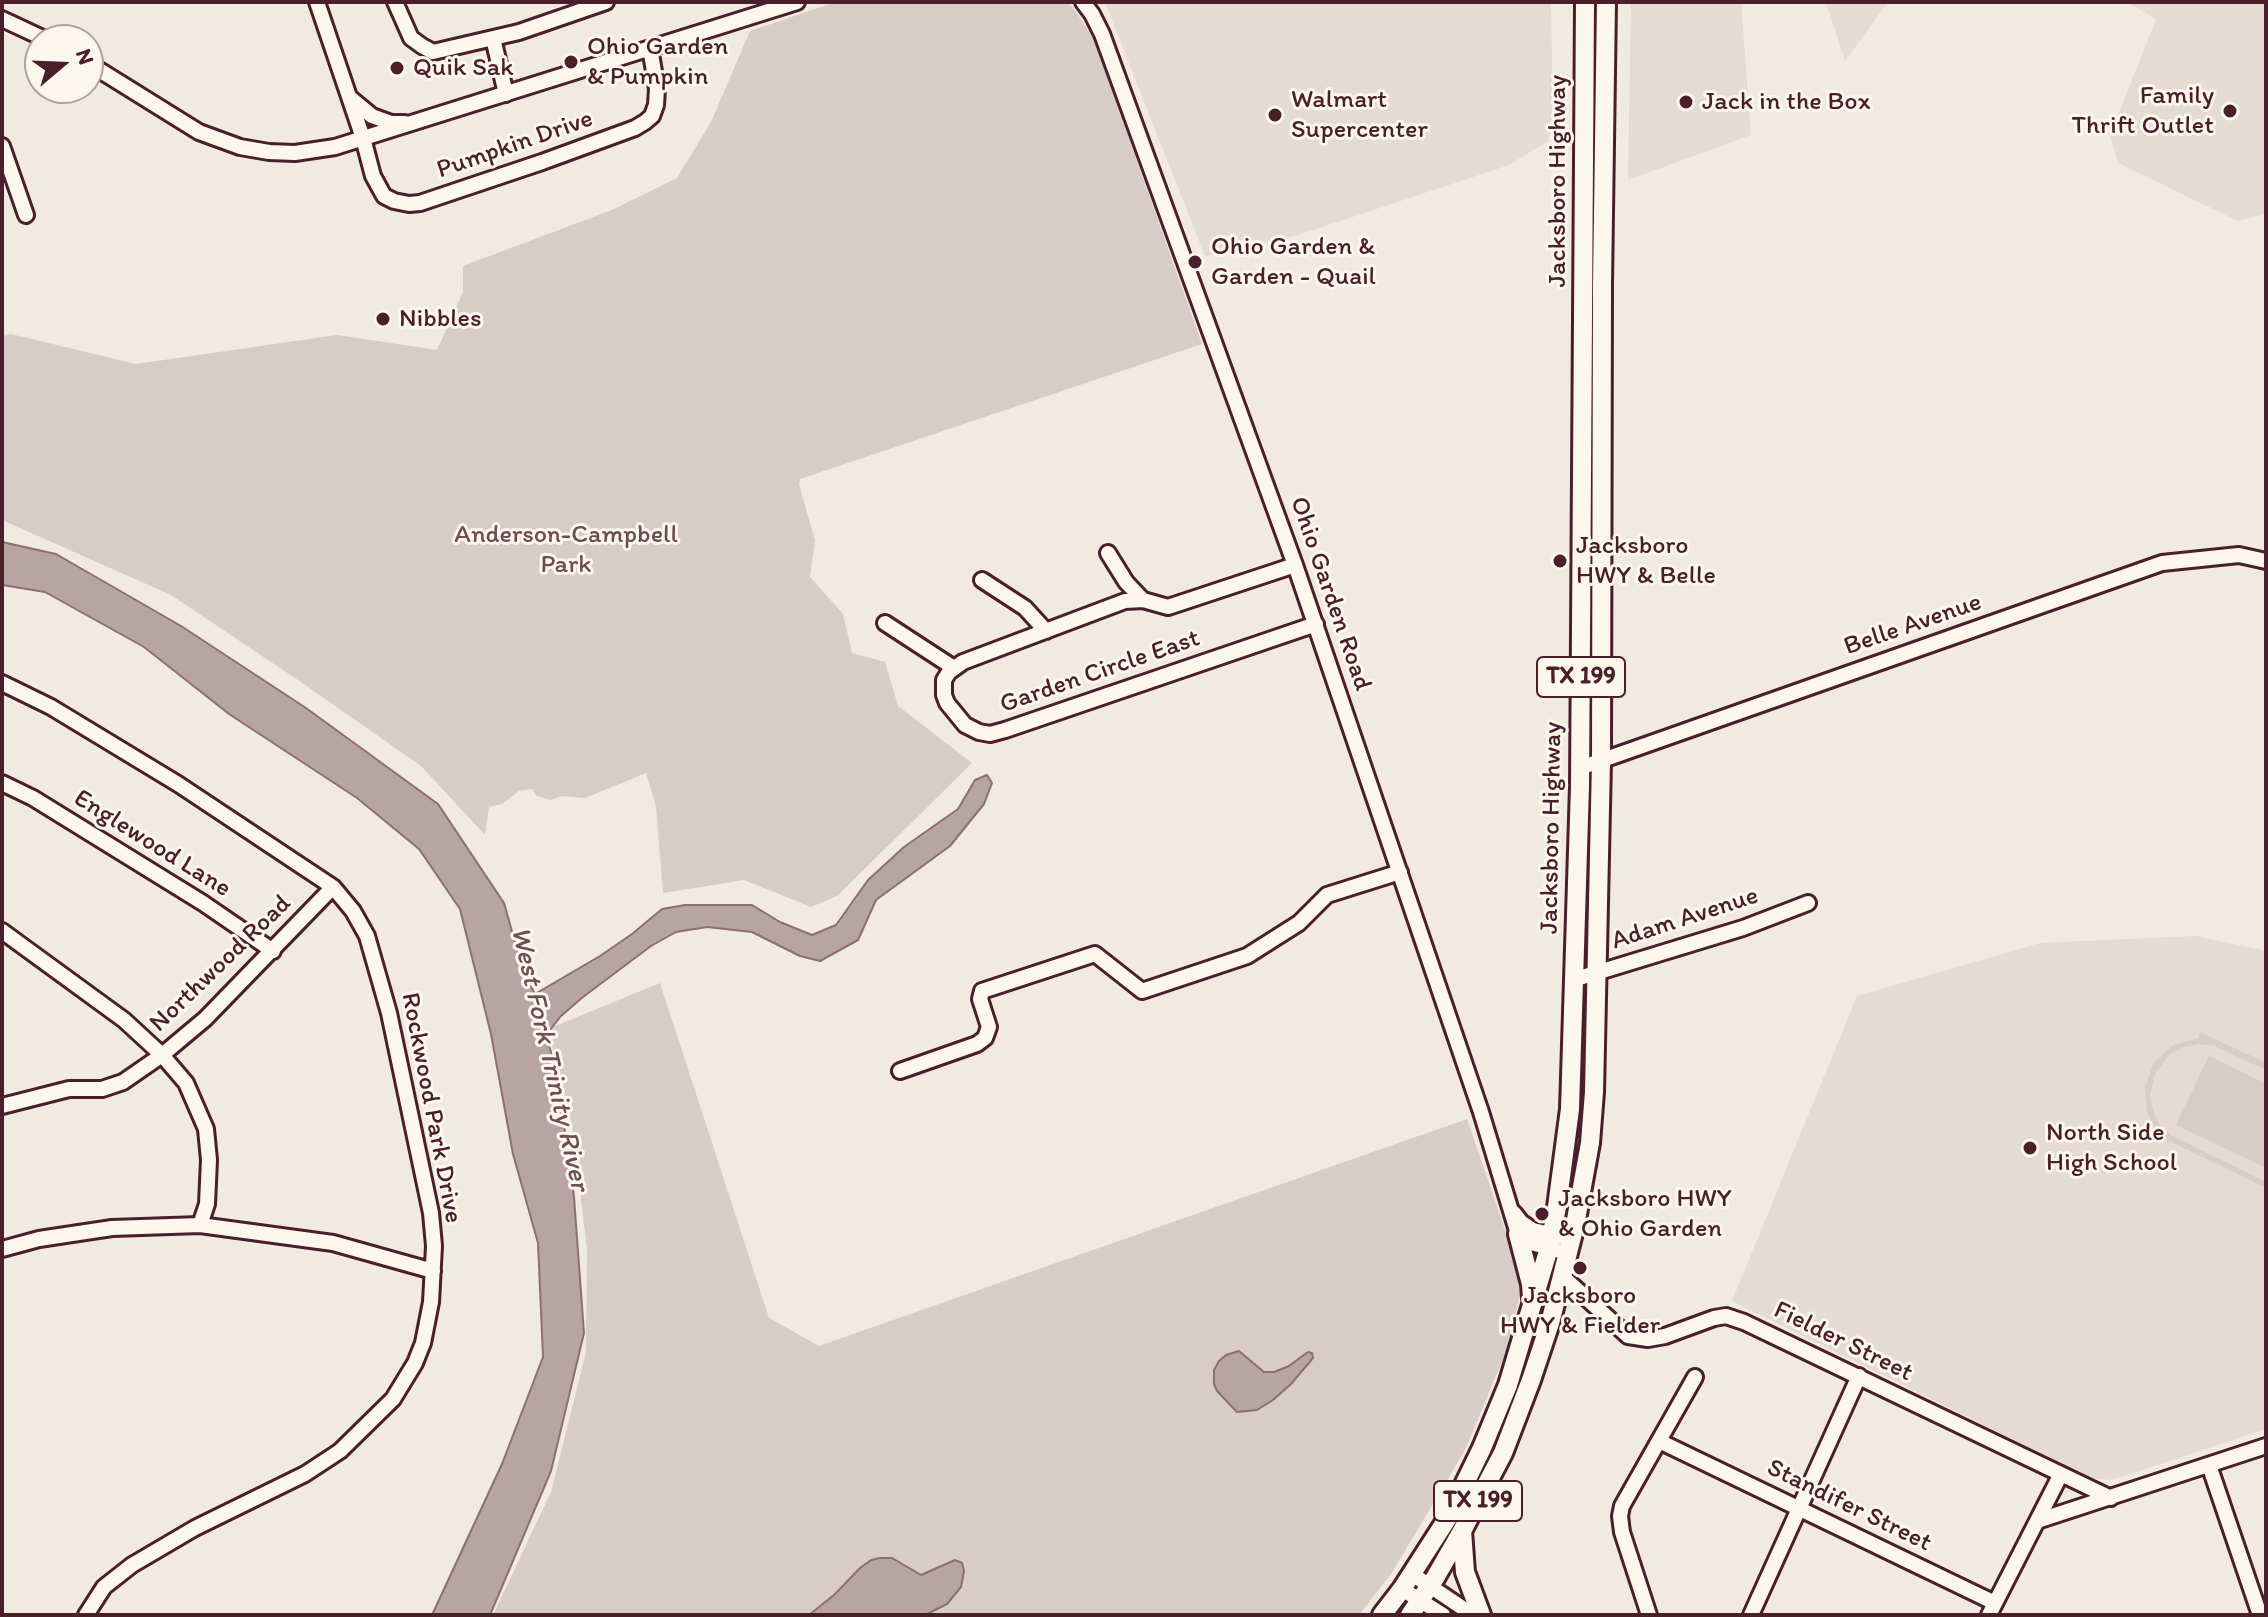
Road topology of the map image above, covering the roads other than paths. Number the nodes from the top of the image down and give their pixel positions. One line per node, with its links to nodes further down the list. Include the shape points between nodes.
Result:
1 (317, 2): 16 (street)
2 (395, 2): 10 (street, via 411,38 433,52)
3 (606, 2): 10 (street)
4 (797, 2): 13 (street)
5 (1083, 2): 25 (street, Ohio Garden Road, via 1102,34)
6 (1585, 2): 11 (main road, Jacksboro Highway / TX 199)
7 (1606, 2): 12 (main road, Jacksboro Highway / TX 199)
8 (2, 19): 9 (street)
9 (24, 29)
10 (493, 38): 15 (street)
11 (1585, 38): 12 (main road); 21 (main road, Jacksboro Highway / TX 199)
12 (1606, 38): 22 (main road, Jacksboro Highway / TX 199)
13 (650, 48): 15 (street); 18 (street, Pumpkin Drive, via 656,105 645,122 420,203 384,196)
14 (104, 73): 18 (street, via 199,132 240,147 295,153)
15 (506, 94): 17 (street)
16 (349, 97): 17 (street, via 372,116); 18 (street)
17 (409, 124): 18 (street)
18 (363, 138)
19 (2, 146): 20 (street)
20 (26, 215)
21 (1581, 493): 22 (main road); 34 (main road, Jacksboro Highway / TX 199)
22 (1601, 494): 33 (main road, Jacksboro Highway / TX 199)
23 (1108, 553): 27 (street)
24 (2266, 561): 33 (street, Belle Avenue, via 2239,555 2162,563)
25 (1295, 565): 27 (street, via 1168,607); 29 (street, Ohio Garden Road)
26 (982, 580): 30 (street, via 1025,608)
27 (1143, 600): 30 (street, via 1125,601)
28 (885, 623): 31 (street)
29 (1316, 624): 31 (street, Garden Circle East, via 990,734 965,725 947,703 944,680); 36 (street, Ohio Garden Road)
30 (1046, 631): 31 (street)
31 (954, 668)
32 (2, 683): 37 (street, Rockwood Park Drive, via 178,784)
33 (1601, 761): 34 (street, Belle Avenue); 41 (main road, Jacksboro Highway / TX 199)
34 (1580, 768): 42 (main road, Jacksboro Highway / TX 199)
35 (2, 783): 40 (street, Englewood Lane)
36 (1400, 872): 44 (street, via 1327,895 1299,923 1247,956 1142,991 1095,954 982,991 989,1027 985,1038); 46 (street, Ohio Garden Road)
37 (333, 887): 40 (street, Northwood Road); 52 (street, Rockwood Park Drive, via 353,911 377,964 431,1213)
38 (1808, 903): 41 (street, Adam Avenue)
39 (2, 931): 43 (street, via 124,1020)
40 (273, 951): 43 (street, Northwood Road)
41 (1595, 972): 42 (street, Adam Avenue); 50 (main road, Jacksboro Highway / TX 199, via 1590,1143)
42 (1576, 979): 49 (main road, Jacksboro Highway / TX 199, via 1570,1109)
43 (162, 1055): 45 (street, Northwood Road, via 123,1082 102,1089 69,1089); 47 (street, via 186,1083 206,1129 207,1204)
44 (900, 1071)
45 (2, 1106)
46 (1511, 1210): 48 (street, Ohio Garden Road); 49 (street)
47 (200, 1225): 51 (street, via 112,1228); 52 (street, via 333,1243)
48 (1518, 1234): 49 (street, via 1535,1244); 54 (main road)
49 (1550, 1241): 50 (street); 54 (main road, Jacksboro Highway / TX 199)
50 (1570, 1246): 53 (main road, Jacksboro Highway / TX 199)
51 (2, 1249)
52 (433, 1271): 68 (street, Rockwood Park Drive, via 426,1330 415,1363 393,1399 363,1430 305,1474 132,1565 104,1587)
53 (1562, 1276): 55 (street, Fielder Street, via 1628,1336 1665,1336 1726,1316); 64 (main road, Jacksboro Highway / TX 199, via 1508,1441)
54 (1533, 1302): 65 (main road, Jacksboro Highway / TX 199, via 1482,1448 1449,1516)
55 (1859, 1376): 60 (street, Fielder Street); 62 (street)
56 (1695, 1377): 57 (street)
57 (1659, 1441): 62 (street, Standifer Street); 73 (street, via 1620,1516)
58 (2266, 1446): 59 (street)
59 (2209, 1465): 61 (street); 75 (street)
60 (2061, 1474): 61 (street, Fielder Street); 63 (street)
61 (2111, 1498): 63 (street)
62 (1799, 1508): 67 (street, Standifer Street); 74 (street)
63 (2037, 1521): 67 (street)
64 (1462, 1531): 66 (main road, Jacksboro Highway / TX 199); 72 (main road, via 1465,1572)
65 (1407, 1582): 66 (street); 69 (main road, Jacksboro Highway / TX 199)
66 (1420, 1601): 70 (street); 71 (street)
67 (1992, 1609)
68 (86, 1615)
69 (1382, 1615)
70 (1443, 1615)
71 (1473, 1615)
72 (1481, 1615)
73 (1649, 1615)
74 (1751, 1615)
75 (2260, 1615)

